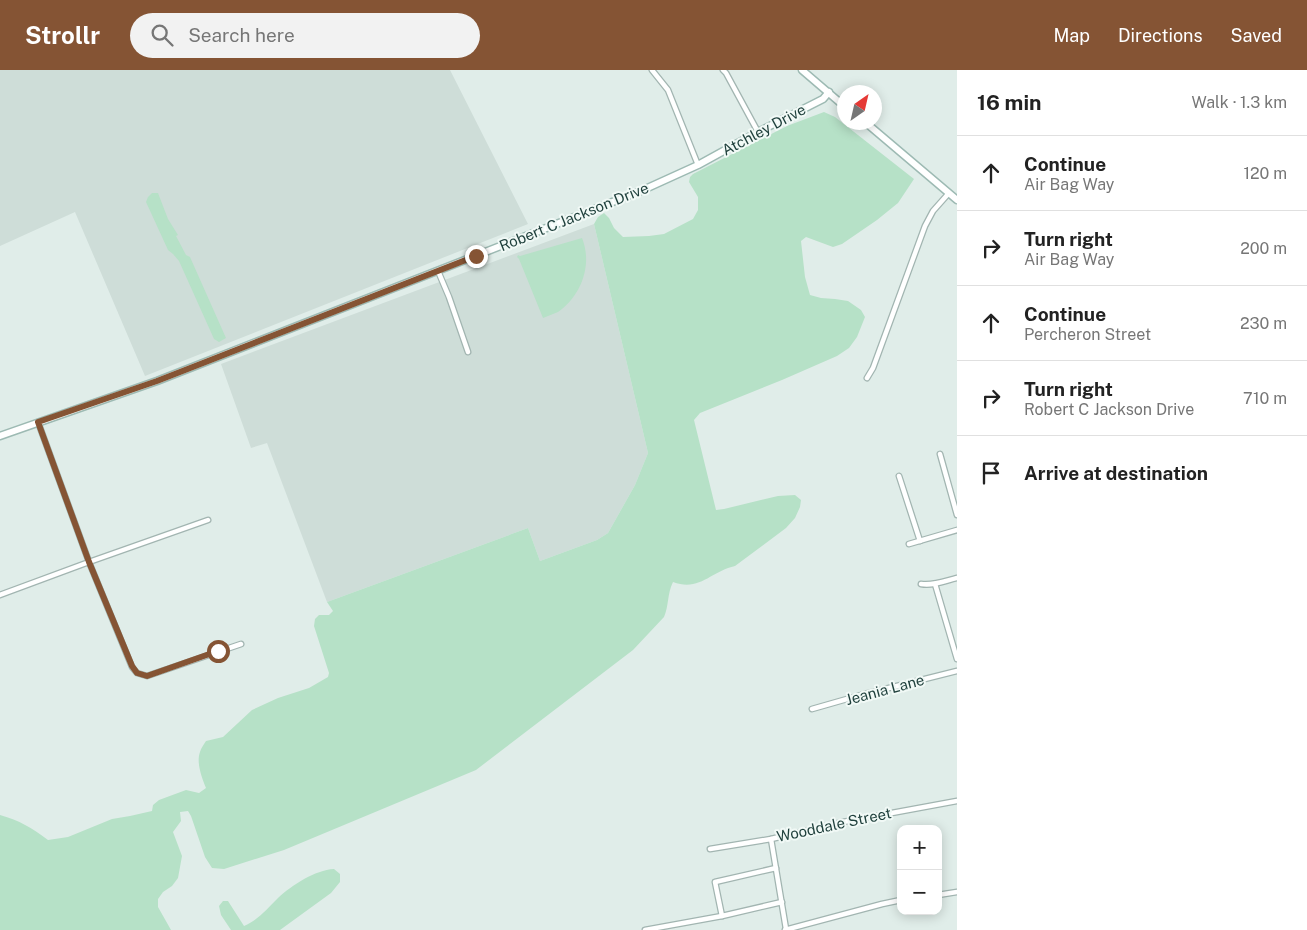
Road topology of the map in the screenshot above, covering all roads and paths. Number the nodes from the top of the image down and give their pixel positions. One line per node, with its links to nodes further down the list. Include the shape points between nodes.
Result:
1 (652, 70): 8 (street, via 668,90)
2 (722, 70): 7 (street)
3 (802, 70): 4 (main road)
4 (829, 92): 5 (main road); 7 (main road, Atchley Drive, via 823,99)
5 (837, 99)
6 (874, 130): 9 (main road)
7 (758, 132): 8 (main road, Atchley Drive)
8 (698, 165): 11 (main road, Robert C Jackson Drive)
9 (949, 193): 10 (main road); 13 (street, via 925,226)
10 (957, 200)
11 (438, 271): 12 (street); 14 (main road, Robert C Jackson Drive, via 157,381)
12 (468, 352)
13 (867, 378)
14 (38, 422): 15 (main road, Robert C Jackson Drive); 23 (street)
15 (0, 436)
16 (940, 454): 18 (street)
17 (899, 476): 21 (street)
18 (957, 515)
19 (208, 520): 23 (street)
20 (957, 530): 21 (street)
21 (920, 540): 22 (street)
22 (909, 544)
23 (89, 562): 27 (street); 28 (street, via 137,673 147,676)
24 (957, 578): 26 (street)
25 (921, 584): 26 (street)
26 (935, 584): 29 (street)
27 (0, 595)
28 (241, 644)
29 (957, 659)
30 (957, 671): 31 (street, Jeania Lane)
31 (812, 709)
32 (957, 801): 33 (street, Wooddale Street)
33 (770, 839): 34 (street, Wooddale Street); 35 (street)
34 (710, 849)
35 (776, 868): 39 (street); 40 (street, via 715,882)
36 (957, 892): 37 (street)
37 (942, 894)
38 (897, 901): 42 (street)
39 (782, 902): 40 (street); 42 (street)
40 (722, 916): 41 (street)
41 (645, 930)
42 (786, 930)

